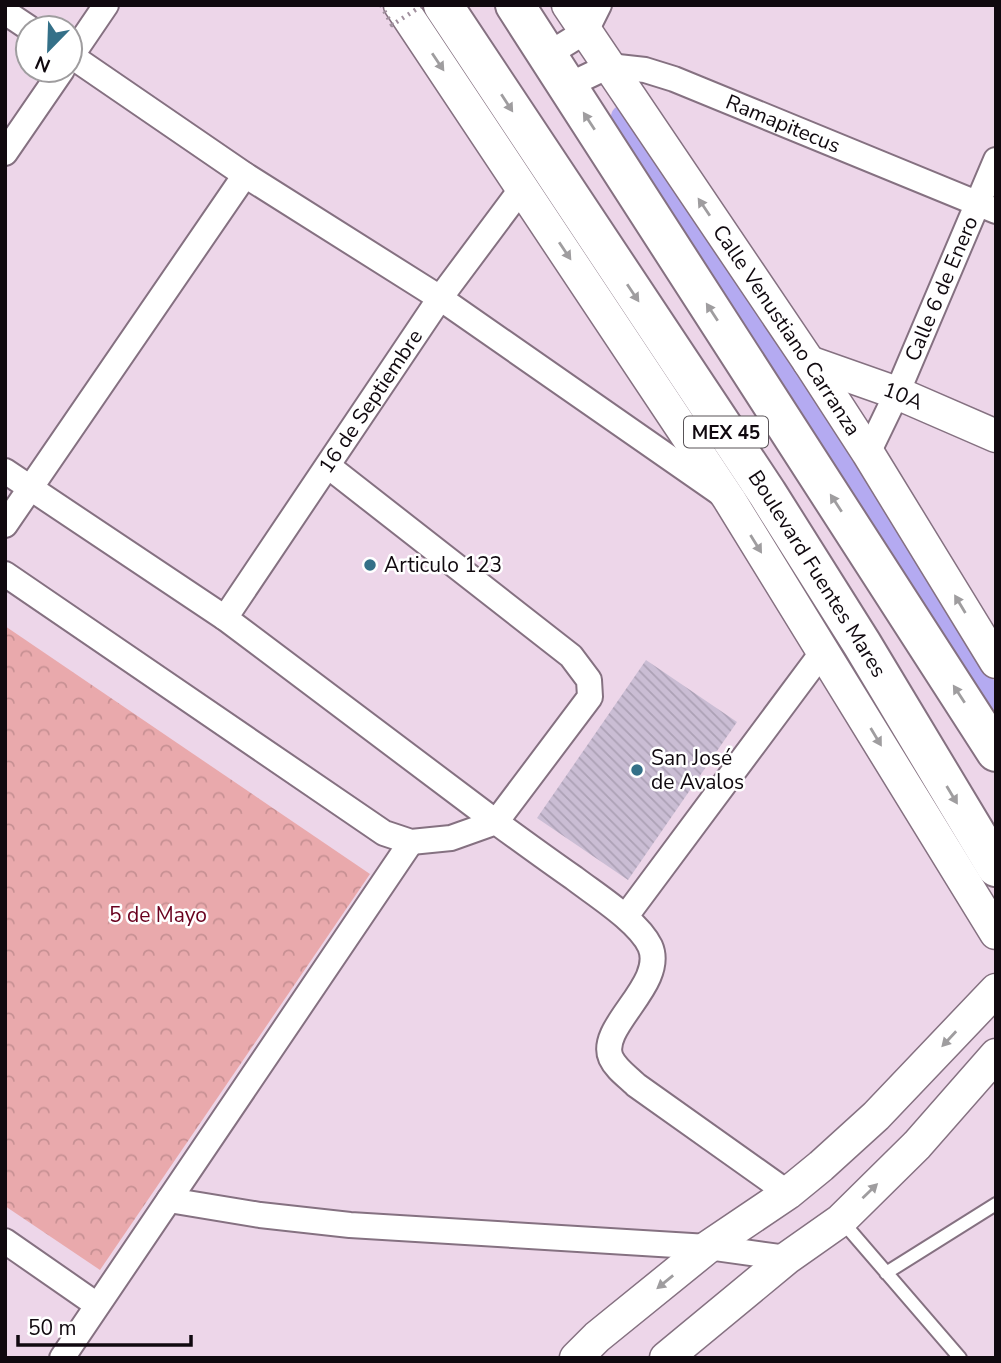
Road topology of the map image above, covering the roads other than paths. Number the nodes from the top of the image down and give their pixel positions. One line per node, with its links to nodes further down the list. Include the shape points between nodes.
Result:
1 (106, 5): 7 (street)
2 (401, 5): 15 (street, one-way to 15)
3 (443, 5): 34 (main road, Boulevard Fuentes Mares / MEX 45, one-way to 34, via 767,493)
4 (515, 5): 10 (main road, MEX 45)
5 (568, 5): 6 (street, Calle Venustiano Carranza)
6 (592, 18): 8 (street, Calle Venustiano Carranza); 10 (street)
7 (84, 37)
8 (610, 66): 10 (street); 16 (street, Ramapitecus, via 674,79); 18 (street, Calle Venustiano Carranza, one-way to 8)
9 (84, 70): 14 (street)
10 (557, 70): 31 (main road, MEX 45, one-way to 10)
11 (52, 84): 12 (street)
12 (5, 153)
13 (996, 160): 16 (street, Calle 6 de Enero)
14 (246, 175): 17 (street); 24 (street)
15 (522, 188): 17 (street, 16 de Septiembre); 25 (street, one-way to 25)
16 (987, 207): 19 (street, Calle 6 de Enero)
17 (440, 298): 22 (street, 16 de Septiembre); 25 (street)
18 (809, 362): 19 (street, 10A); 21 (street, Calle Venustiano Carranza)
19 (897, 393): 20 (street, 10A); 21 (street, Calle 6 de Enero)
20 (996, 436)
21 (868, 453): 30 (street, Calle Venustiano Carranza, one-way to 21)
22 (328, 466): 28 (street, 16 de Septiembre); 32 (street, via 571,656 589,680 590,697)
23 (5, 471): 24 (street)
24 (31, 488): 26 (street); 28 (street)
25 (729, 499): 29 (street, one-way to 29)
26 (5, 524)
27 (5, 574): 33 (street, via 351,812 384,833)
28 (225, 618): 32 (street)
29 (824, 650): 35 (street); 36 (street, one-way to 36)
30 (996, 662)
31 (996, 752)
32 (496, 822): 33 (street, via 451,838); 35 (street)
33 (411, 842): 41 (street)
34 (996, 867)
35 (626, 916): 40 (street, via 650,946 651,961 645,985 611,1038 609,1055 636,1085)
36 (996, 933)
37 (996, 990): 40 (street, one-way to 40, via 876,1116)
38 (996, 1055): 39 (street)
39 (982, 1081): 43 (street, one-way to 39)
40 (788, 1193): 45 (street)
41 (169, 1200): 45 (street, via 349,1226); 48 (street)
42 (996, 1203): 47 (lane)
43 (841, 1220): 46 (street); 47 (lane)
44 (5, 1241): 48 (street)
45 (708, 1247): 46 (street); 50 (street, one-way to 50)
46 (787, 1258): 51 (street)
47 (887, 1273): 52 (lane)
48 (97, 1305): 49 (street)
49 (62, 1358)
50 (576, 1358)
51 (666, 1358)
52 (960, 1358)

